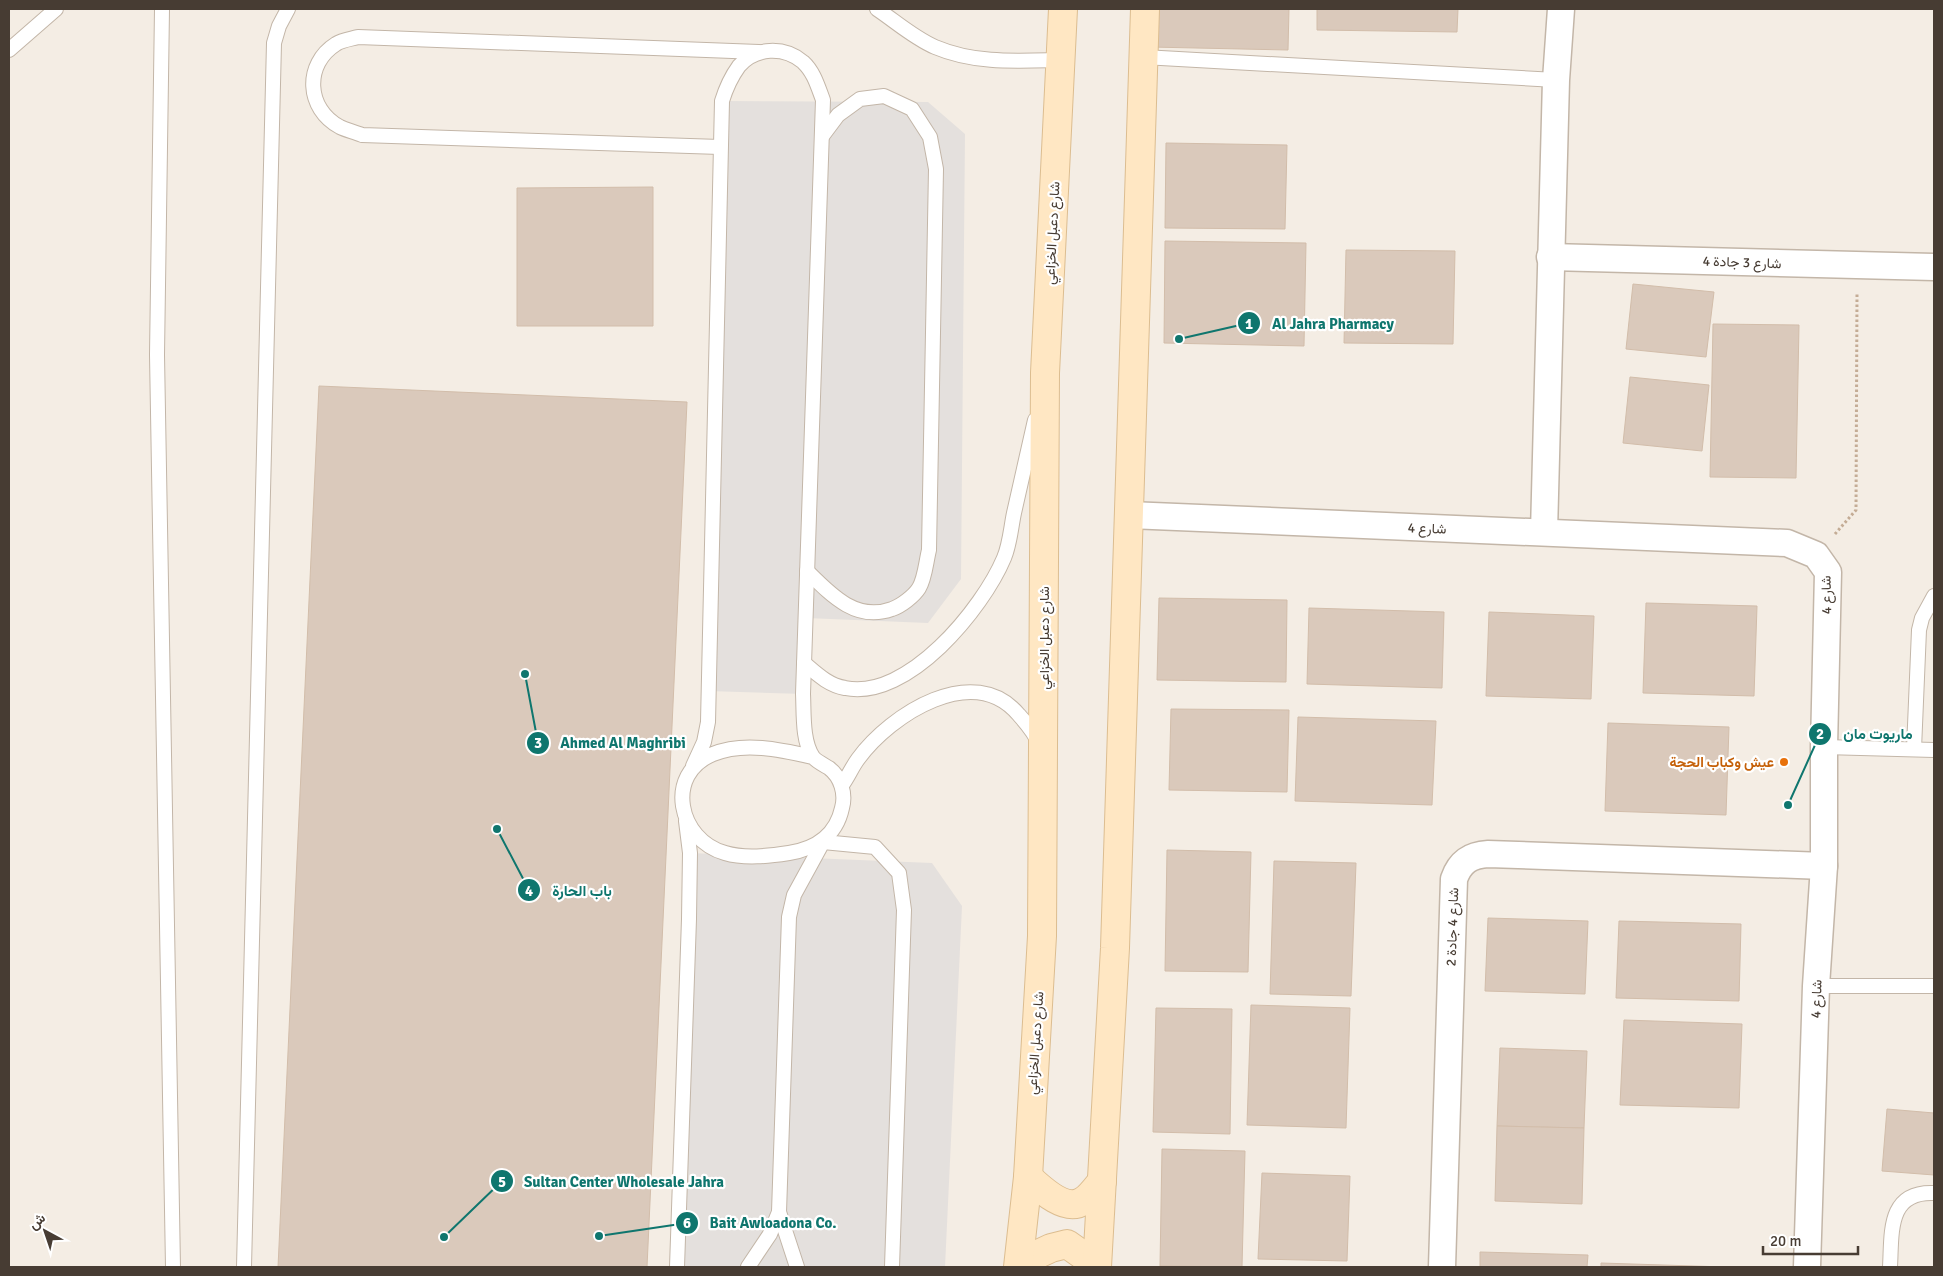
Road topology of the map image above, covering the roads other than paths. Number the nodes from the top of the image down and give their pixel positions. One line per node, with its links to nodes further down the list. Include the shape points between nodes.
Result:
1 (56, 9): 8 (lane)
2 (162, 9): 40 (lane, via 157,355)
3 (288, 9): 41 (lane, via 274,43)
4 (877, 9): 11 (lane, via 932,46 961,57 992,61)
5 (1063, 9): 11 (main road, شارع دعبل الخزاعي)
6 (1561, 9): 12 (street)
7 (1144, 11): 10 (main road)
8 (9, 50)
9 (759, 52): 13 (lane, via 775,50 803,62 816,80 822,100); 14 (lane, via 741,64 730,80 722,101); 14 (lane, via 358,37 336,43 321,57 312,76 313,96 324,112 339,126 362,135)
10 (1143, 57): 12 (lane); 18 (main road)
11 (1060, 60): 17 (main road, شارع دعبل الخزاعي)
12 (1556, 80): 15 (street)
13 (823, 135): 20 (lane); 20 (lane, via 838,115 860,98 884,96 912,110 930,137 936,169 929,550 919,588 900,606 879,614 854,609 832,596)
14 (720, 147): 28 (lane, via 708,722 704,742)
15 (1550, 257): 16 (street, شارع 3 جادة 4); 19 (street)
16 (1934, 268)
17 (1045, 373): 22 (lane, via 1005,555 990,587 962,625 926,660 894,680 866,689 846,689 826,682); 27 (main road, شارع دعبل الخزاعي)
18 (1129, 515): 19 (street, شارع 4); 36 (main road, via 1115,948)
19 (1544, 532): 23 (street, شارع 4, via 1787,542 1816,555 1828,572)
20 (807, 571): 22 (lane)
21 (1934, 596): 24 (lane, via 1924,612 1919,630)
22 (804, 663): 26 (lane, via 804,724)
23 (1824, 747): 24 (lane); 32 (street, شارع 4)
24 (1914, 749): 25 (lane)
25 (1934, 750)
26 (813, 757): 28 (lane, via 775,749 740,748 713,754); 29 (lane, via 831,770)
27 (1044, 757): 29 (lane, via 1037,737 1009,703 981,692 957,692 918,708 892,725 859,758); 35 (main road, شارع دعبل الخزاعي, via 1042,936)
28 (693, 766): 30 (lane, via 684,785 682,802)
29 (842, 785): 31 (lane, via 843,807 836,827)
30 (685, 818): 31 (lane, via 704,842 724,853 753,857 776,855 802,852); 42 (lane, via 690,854 689,919)
31 (823, 842): 38 (lane, via 794,895 789,917); 45 (lane, via 875,847 899,873 904,910)
32 (1824, 866): 33 (street, شارع 4); 48 (street, شارع 4 جادة 2, via 1488,854 1466,860 1458,868 1454,879)
33 (1816, 986): 34 (lane); 49 (street, شارع 4)
34 (1934, 986)
35 (1028, 1177): 36 (main road, via 1049,1195 1068,1204 1083,1202); 39 (main road, شارع دعبل الخزاعي)
36 (1102, 1180): 47 (main road)
37 (1934, 1193): 50 (lane, via 1914,1195 1902,1203 1895,1215)
38 (779, 1212): 43 (lane, via 770,1234); 44 (lane)
39 (1018, 1265): 46 (main road, via 1051,1248 1067,1244 1084,1256)
40 (173, 1267)
41 (244, 1267)
42 (677, 1267)
43 (748, 1267)
44 (797, 1267)
45 (892, 1267)
46 (1090, 1267)
47 (1097, 1267)
48 (1442, 1267)
49 (1807, 1267)
50 (1890, 1267)

